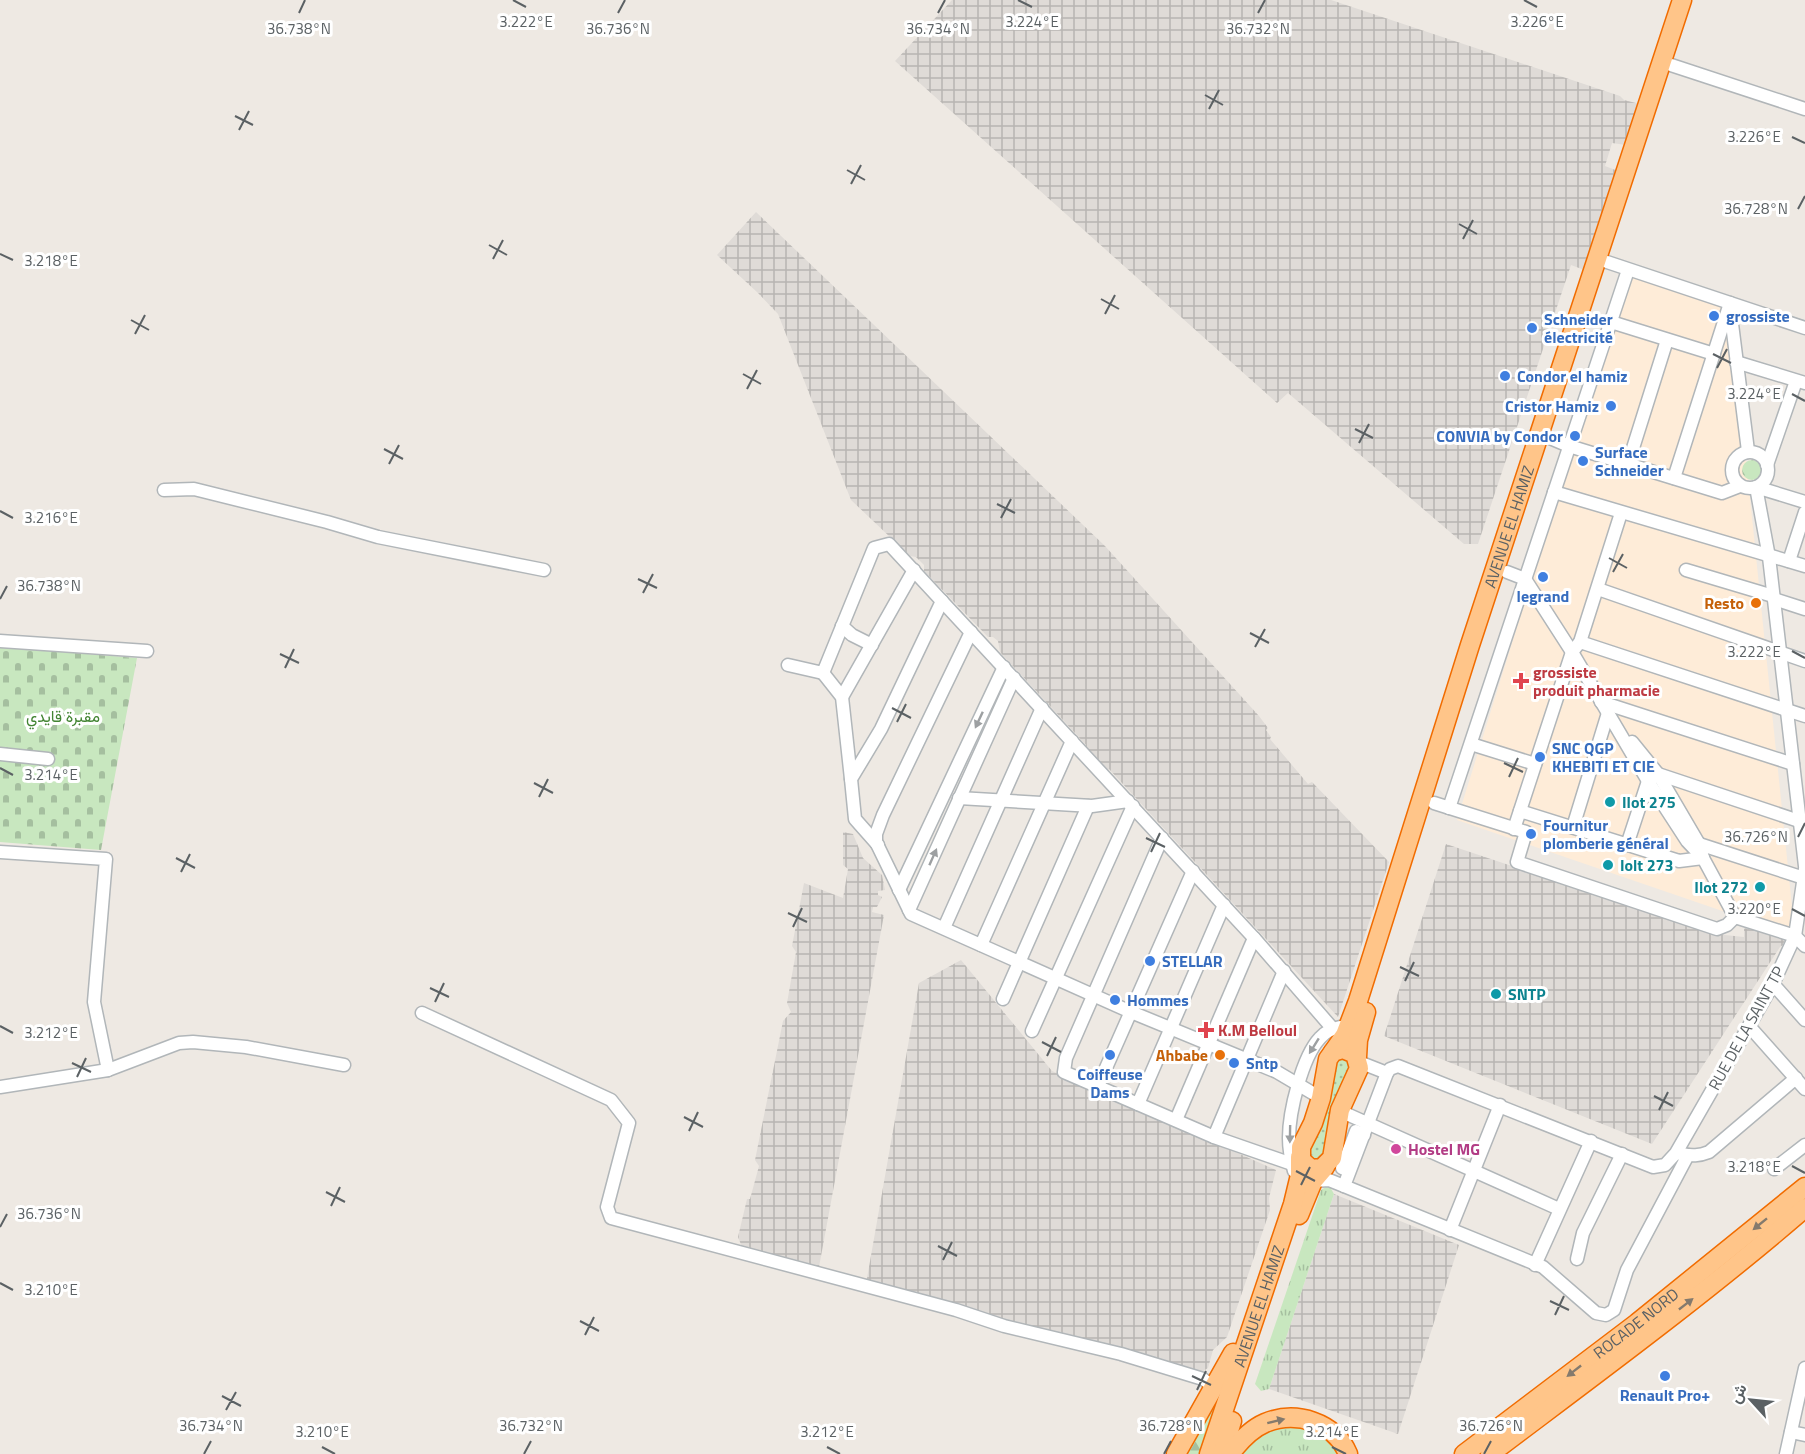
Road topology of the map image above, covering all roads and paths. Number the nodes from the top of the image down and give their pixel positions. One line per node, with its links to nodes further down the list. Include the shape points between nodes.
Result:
1 (1682, 0): 104 (highway, AVENUE EL HAMIZ, via 1405,857)
2 (1692, 0): 3 (highway)
3 (1671, 65): 4 (street); 5 (highway)
4 (1805, 109)
5 (1606, 262): 6 (street); 14 (highway)
6 (1628, 270): 7 (street); 8 (street)
7 (1730, 303): 9 (street); 11 (street); 12 (street)
8 (1611, 322): 10 (street); 15 (street)
9 (1805, 328)
10 (1667, 340): 11 (street); 17 (street)
11 (1714, 354): 19 (street)
12 (1736, 362): 13 (street); 16 (street)
13 (1800, 382): 18 (street)
14 (1550, 438): 15 (street); 33 (highway)
15 (1569, 446): 17 (street); 23 (street)
16 (1748, 451): 18 (street, via 1762,456); 20 (street, via 1736,457 1731,469)
17 (1628, 464): 19 (street)
18 (1767, 465): 21 (street, via 1766,479)
19 (1674, 478): 20 (street, via 1722,493)
20 (1740, 486): 21 (street)
21 (1756, 487): 24 (street); 27 (street, RUE DE LA SAINT TP)
22 (164, 489): 30 (street, via 194,489 378,537)
23 (1554, 492): 26 (street); 34 (street)
24 (1805, 502)
25 (1805, 512): 28 (street)
26 (1621, 513): 27 (street); 35 (street)
27 (1769, 557): 28 (street); 36 (street, RUE DE LA SAINT TP)
28 (1789, 561): 29 (street)
29 (1805, 566)
30 (544, 570)
31 (914, 570): 37 (street); 39 (street, via 889,544 874,548); 43 (street)
32 (1686, 570): 36 (street)
33 (1507, 572): 34 (street); 70 (highway)
34 (1526, 579): 45 (street); 58 (street)
35 (1598, 589): 42 (street); 46 (street)
36 (1774, 598): 38 (street); 46 (street, RUE DE LA SAINT TP)
37 (942, 601): 40 (street); 64 (street, via 881,729)
38 (1805, 609)
39 (842, 626): 43 (street); 50 (street)
40 (971, 632): 49 (street); 78 (street, via 883,815 876,834)
41 (0, 641): 44 (street)
42 (1580, 642): 45 (street); 55 (street)
43 (872, 645): 52 (street)
44 (147, 651)
45 (1572, 652): 53 (street); 61 (street)
46 (1780, 653): 47 (street); 55 (street, RUE DE LA SAINT TP)
47 (1805, 662)
48 (788, 665): 50 (street)
49 (1004, 667): 51 (street); 84 (street, one-way to 84)
50 (823, 673): 52 (street)
51 (1014, 678): 54 (street); 65 (street)
52 (842, 697): 64 (street)
53 (1605, 707): 62 (street); 63 (street); 73 (street)
54 (1042, 708): 57 (street); 66 (street)
55 (1787, 711): 56 (street); 62 (street, RUE DE LA SAINT TP)
56 (1805, 717)
57 (1072, 741): 67 (street); 68 (street)
58 (1471, 744): 61 (street); 70 (street)
59 (0, 754): 60 (street)
60 (48, 759)
61 (1535, 764): 71 (street)
62 (1797, 768): 72 (street, RUE DE LA SAINT TP)
63 (1653, 778): 72 (street); 76 (street); 77 (street); 80 (street, via 1687,841)
64 (851, 779): 78 (street, via 855,819)
65 (959, 798): 66 (street); 86 (street, one-way to 65)
66 (1000, 801): 67 (street); 88 (street)
67 (1044, 803): 69 (street); 91 (street)
68 (1131, 804): 69 (street); 75 (street); 95 (street)
69 (1088, 806): 93 (street)
70 (1442, 806): 74 (street); 109 (highway, via 1360,1032)
71 (1520, 811): 73 (street); 74 (street)
72 (1802, 823): 81 (street, RUE DE LA SAINT TP)
73 (1573, 827): 77 (street)
74 (1514, 829): 87 (street, via 1526,832 1516,862 1717,928 1727,925)
75 (1162, 838): 82 (street); 97 (street)
76 (1699, 844): 80 (street); 83 (street)
77 (1627, 845): 80 (street, via 1679,861)
78 (878, 846): 84 (street)
79 (0, 852): 111 (street, via 106,859 94,1002)
80 (1703, 858): 87 (street)
81 (1805, 868): 83 (street, RUE DE LA SAINT TP)
82 (1193, 871): 85 (street); 99 (street)
83 (1804, 878): 89 (street, RUE DE LA SAINT TP)
84 (899, 890): 86 (street)
85 (1224, 905): 90 (street); 103 (street)
86 (909, 910): 88 (street)
87 (1735, 916): 89 (street)
88 (944, 928): 91 (street)
89 (1795, 936): 92 (street); 96 (street, RUE DE LA SAINT TP)
90 (1254, 938): 94 (street); 106 (street)
91 (981, 945): 93 (street)
92 (1805, 946)
93 (1019, 962): 95 (street); 98 (street)
94 (1284, 971): 104 (street); 108 (street)
95 (1056, 978): 97 (street); 105 (street)
96 (1773, 984): 101 (street); 102 (street, RUE DE LA SAINT TP)
97 (1094, 995): 99 (street); 115 (street, via 1066,1058 1064,1072)
98 (1003, 999)
99 (1131, 1011): 103 (street); 115 (street)
100 (422, 1012): 142 (street, via 611,1100 630,1123 606,1207 611,1218 1004,1326 1121,1354 1203,1379)
101 (1805, 1020)
102 (1749, 1026): 113 (street); 128 (street, RUE DE LA SAINT TP)
103 (1171, 1028): 106 (street); 119 (street)
104 (1341, 1028): 107 (highway, AVENUE EL HAMIZ, via 1341,1043); 114 (street, one-way to 114, via 1320,1037)
105 (1032, 1031)
106 (1209, 1044): 108 (street); 122 (street)
107 (1333, 1052): 109 (highway, via 1346,1049); 118 (highway, AVENUE EL HAMIZ, via 1327,1061)
108 (1246, 1059): 114 (street); 124 (street)
109 (1358, 1059): 112 (street); 121 (highway, via 1358,1070)
110 (344, 1065): 111 (street, via 246,1047 193,1042 179,1043)
111 (108, 1070): 116 (street)
112 (1387, 1076): 120 (street, via 1395,1066 1402,1066); 123 (street)
113 (1796, 1078): 117 (street); 128 (street, via 1709,1152)
114 (1299, 1085): 118 (street); 129 (street, one-way to 129, via 1290,1125 1290,1144)
115 (1098, 1086): 119 (street)
116 (0, 1087)
117 (1805, 1089)
118 (1322, 1098): 129 (highway, AVENUE EL HAMIZ)
119 (1138, 1104): 122 (street)
120 (1500, 1105): 125 (street); 131 (street)
121 (1340, 1111): 123 (street); 132 (highway, via 1332,1156)
122 (1176, 1120): 124 (street)
123 (1368, 1124): 131 (street); 133 (street)
124 (1214, 1137): 129 (street)
125 (1590, 1141): 127 (street); 136 (street)
126 (1805, 1145): 130 (street)
127 (1622, 1154): 128 (street, RUE DE LA SAINT TP, via 1653,1167 1665,1166); 138 (street, via 1583,1233)
128 (1682, 1154): 139 (street, via 1627,1270 1614,1310 1606,1315 1596,1313 1543,1267)
129 (1296, 1161): 132 (street); 132 (highway, via 1311,1169)
130 (1774, 1169)
131 (1473, 1171): 136 (street); 137 (street)
132 (1312, 1177): 133 (street); 140 (highway, AVENUE EL HAMIZ, via 1293,1204); 147 (highway)
133 (1344, 1186): 137 (street)
134 (1805, 1187): 150 (highway, ROCADE NORD, one-way to 150, via 1637,1323)
135 (1805, 1208): 151 (highway, ROCADE NORD, one-way to 135)
136 (1559, 1209): 139 (street)
137 (1450, 1230): 139 (street)
138 (1577, 1259)
139 (1535, 1265)
140 (1256, 1309): 142 (highway); 146 (highway, AVENUE EL HAMIZ)
141 (1805, 1368): 143 (street)
142 (1214, 1387): 145 (highway)
143 (1791, 1432): 144 (street); 152 (street)
144 (1805, 1435)
145 (1176, 1454)
146 (1209, 1454)
147 (1222, 1454)
148 (1230, 1454): 149 (highway, one-way to 149, via 1255,1429 1285,1418 1304,1418 1327,1428)
149 (1348, 1454)
150 (1464, 1454)
151 (1490, 1454)
152 (1786, 1454)

